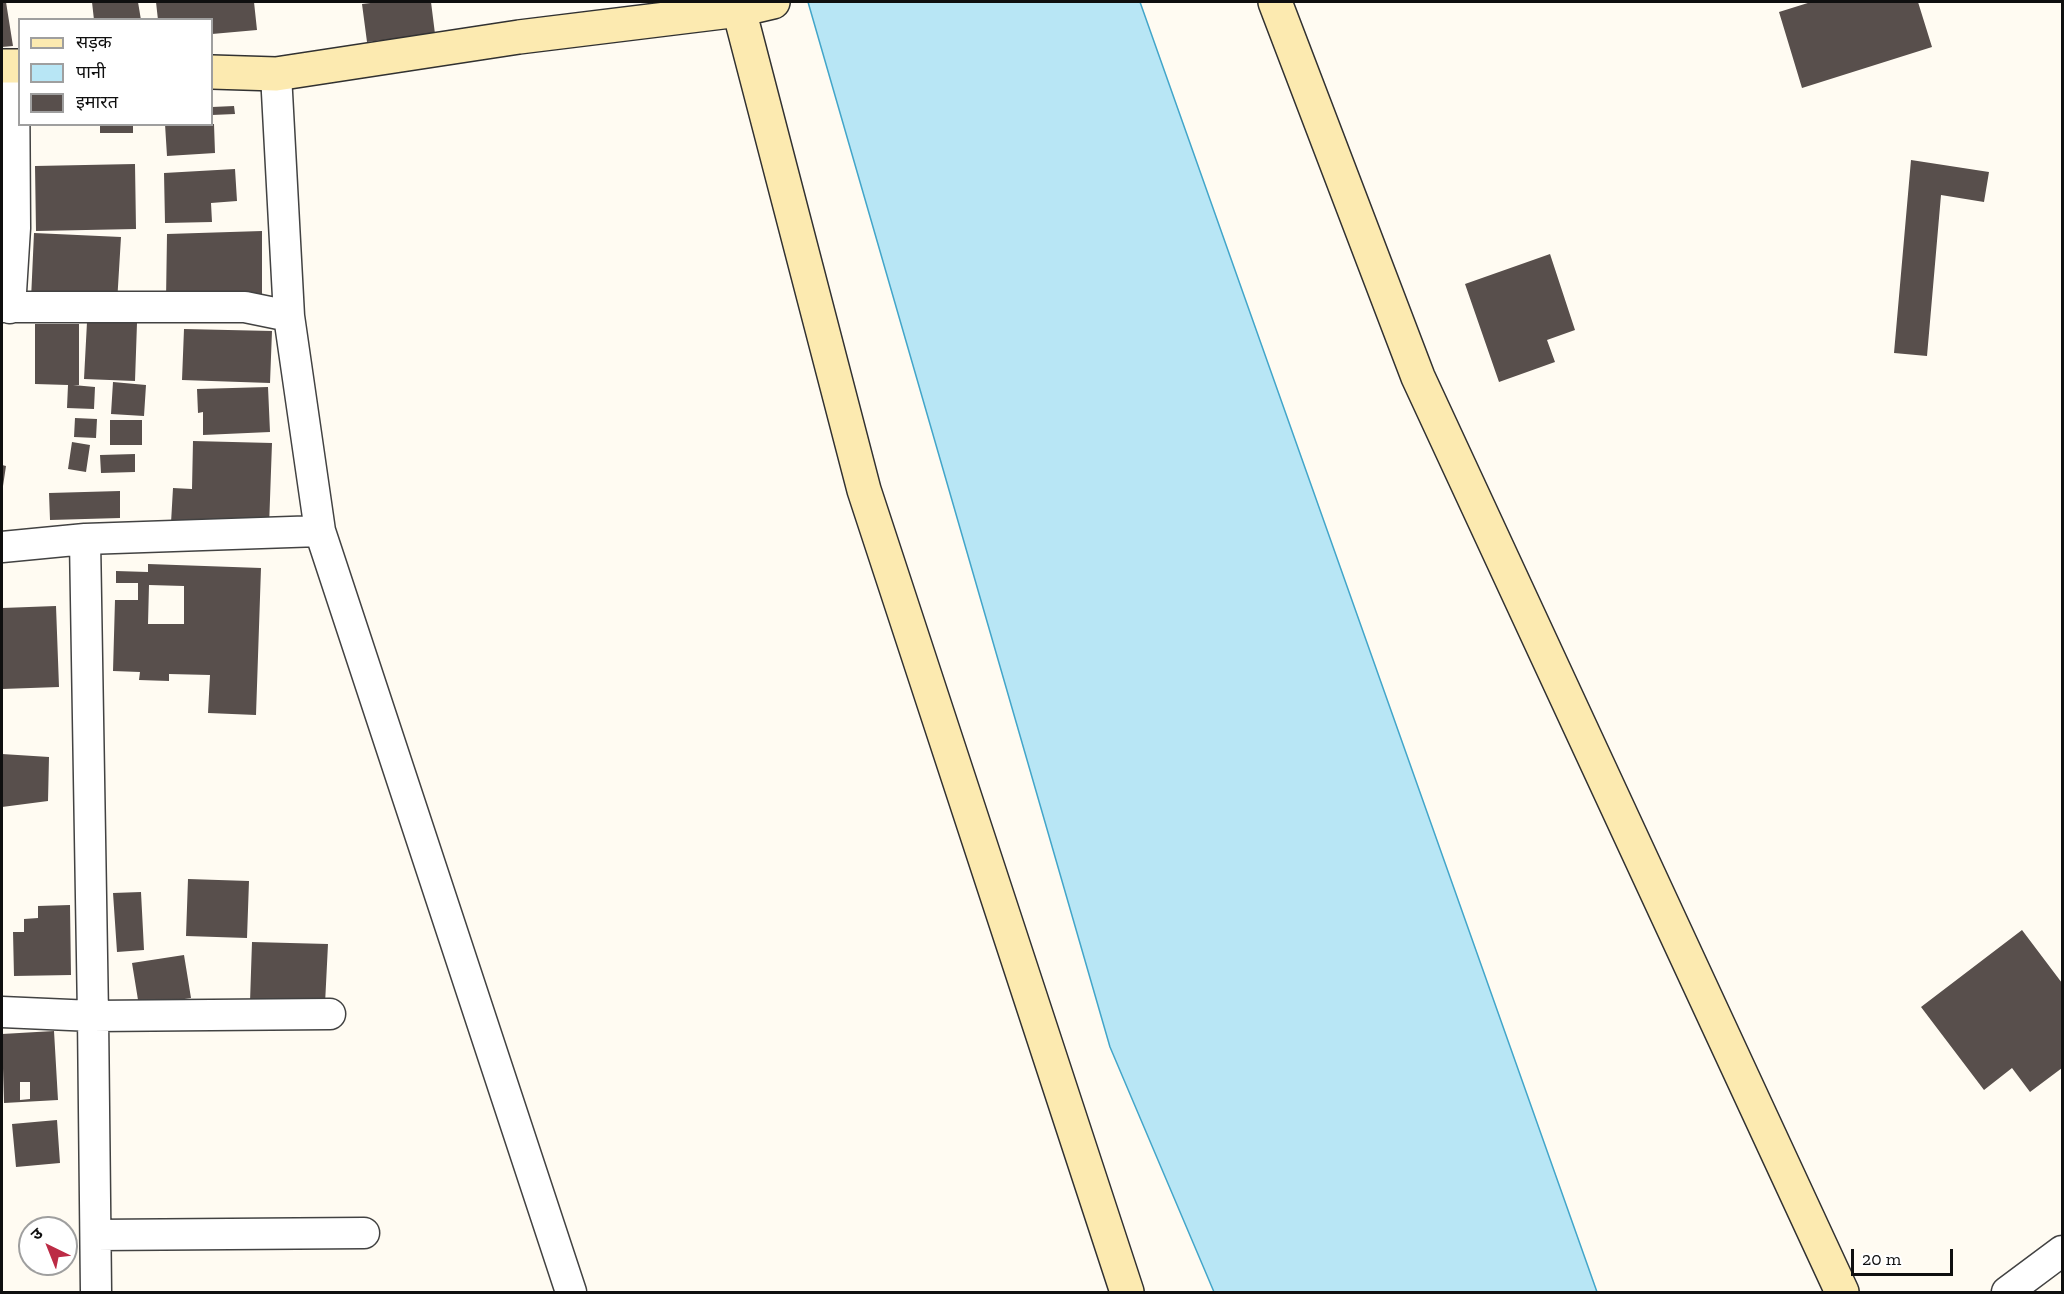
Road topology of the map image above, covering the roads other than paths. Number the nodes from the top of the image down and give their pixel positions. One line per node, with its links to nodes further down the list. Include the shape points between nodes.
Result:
1 (773, 2): 3 (street)
2 (1275, 2): 21 (street, via 1418,377)
3 (738, 6): 6 (street); 20 (street, via 864,490)
4 (12, 66): 7 (street, via 15,228)
5 (213, 72): 6 (street)
6 (276, 74): 8 (street)
7 (6, 308): 8 (street, via 245,307)
8 (289, 316): 9 (street)
9 (320, 531): 10 (street); 19 (street)
10 (85, 539): 11 (street); 14 (street)
11 (2, 547)
12 (2, 1011): 14 (street)
13 (330, 1014): 14 (street)
14 (93, 1016): 16 (street)
15 (364, 1233): 16 (street)
16 (96, 1236): 18 (street)
17 (2062, 1251): 22 (street)
18 (96, 1293)
19 (571, 1293)
20 (1127, 1293)
21 (1842, 1293)
22 (2007, 1293)

